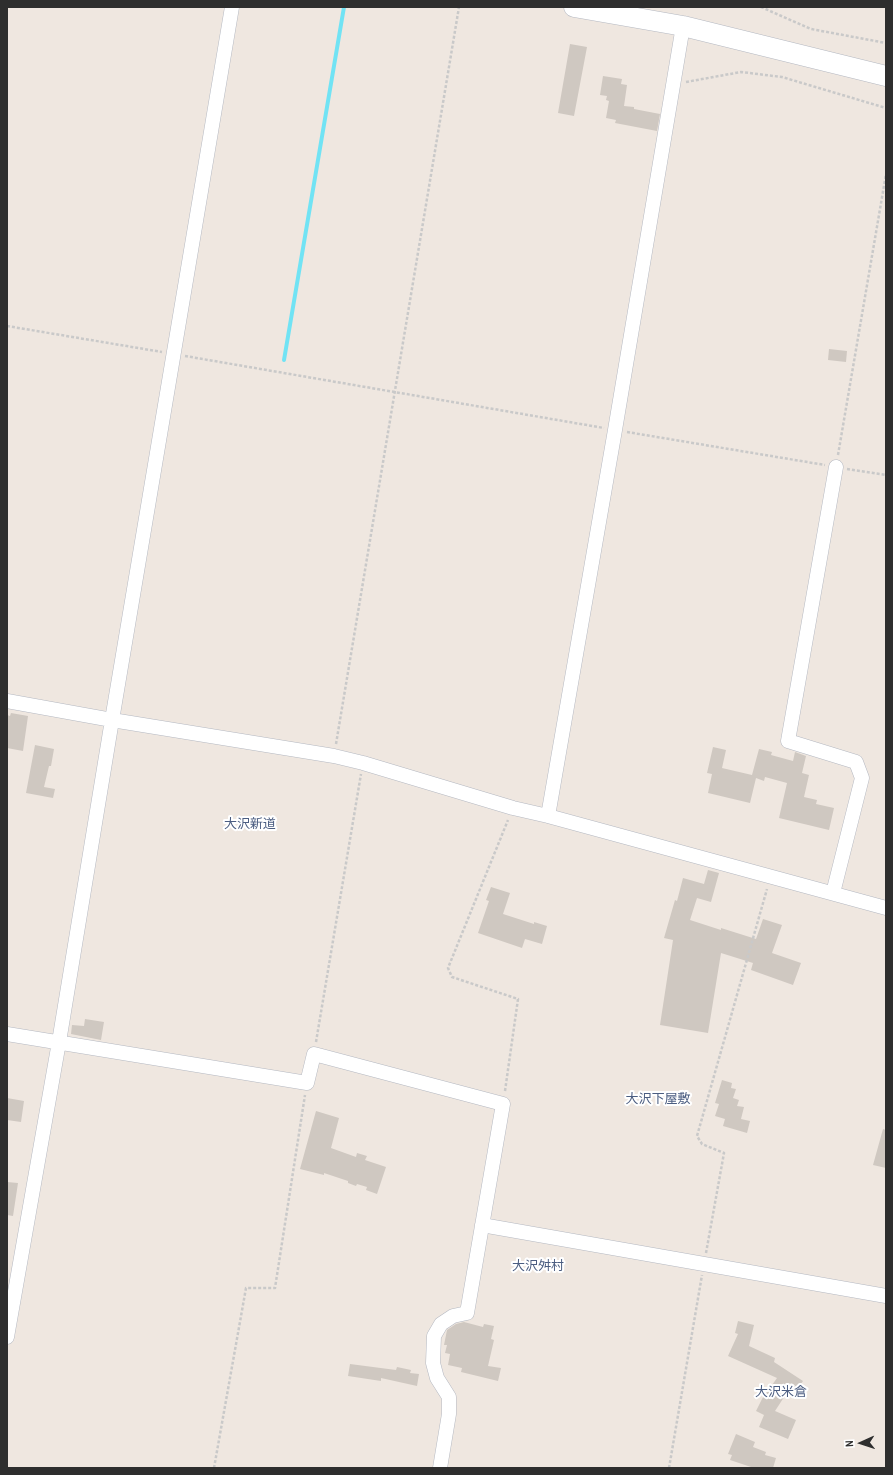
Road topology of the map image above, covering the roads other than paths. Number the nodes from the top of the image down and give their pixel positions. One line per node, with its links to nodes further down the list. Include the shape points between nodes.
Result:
1 (232, 7): 7 (street)
2 (574, 7): 3 (street)
3 (683, 26): 4 (street); 8 (street)
4 (886, 76)
5 (836, 467): 9 (street, via 788,741 856,762 862,778)
6 (7, 701): 7 (street)
7 (112, 720): 8 (street, via 334,756); 12 (street)
8 (548, 816): 9 (street)
9 (833, 894): 10 (street)
10 (886, 908)
11 (7, 1034): 12 (street)
12 (59, 1042): 13 (street, via 307,1083 314,1054 503,1104); 15 (street)
13 (482, 1225): 14 (street); 16 (street, via 467,1313 453,1316 441,1324 434,1336 433,1363 437,1378 449,1397 449,1414)
14 (886, 1296)
15 (7, 1337)
16 (440, 1468)

